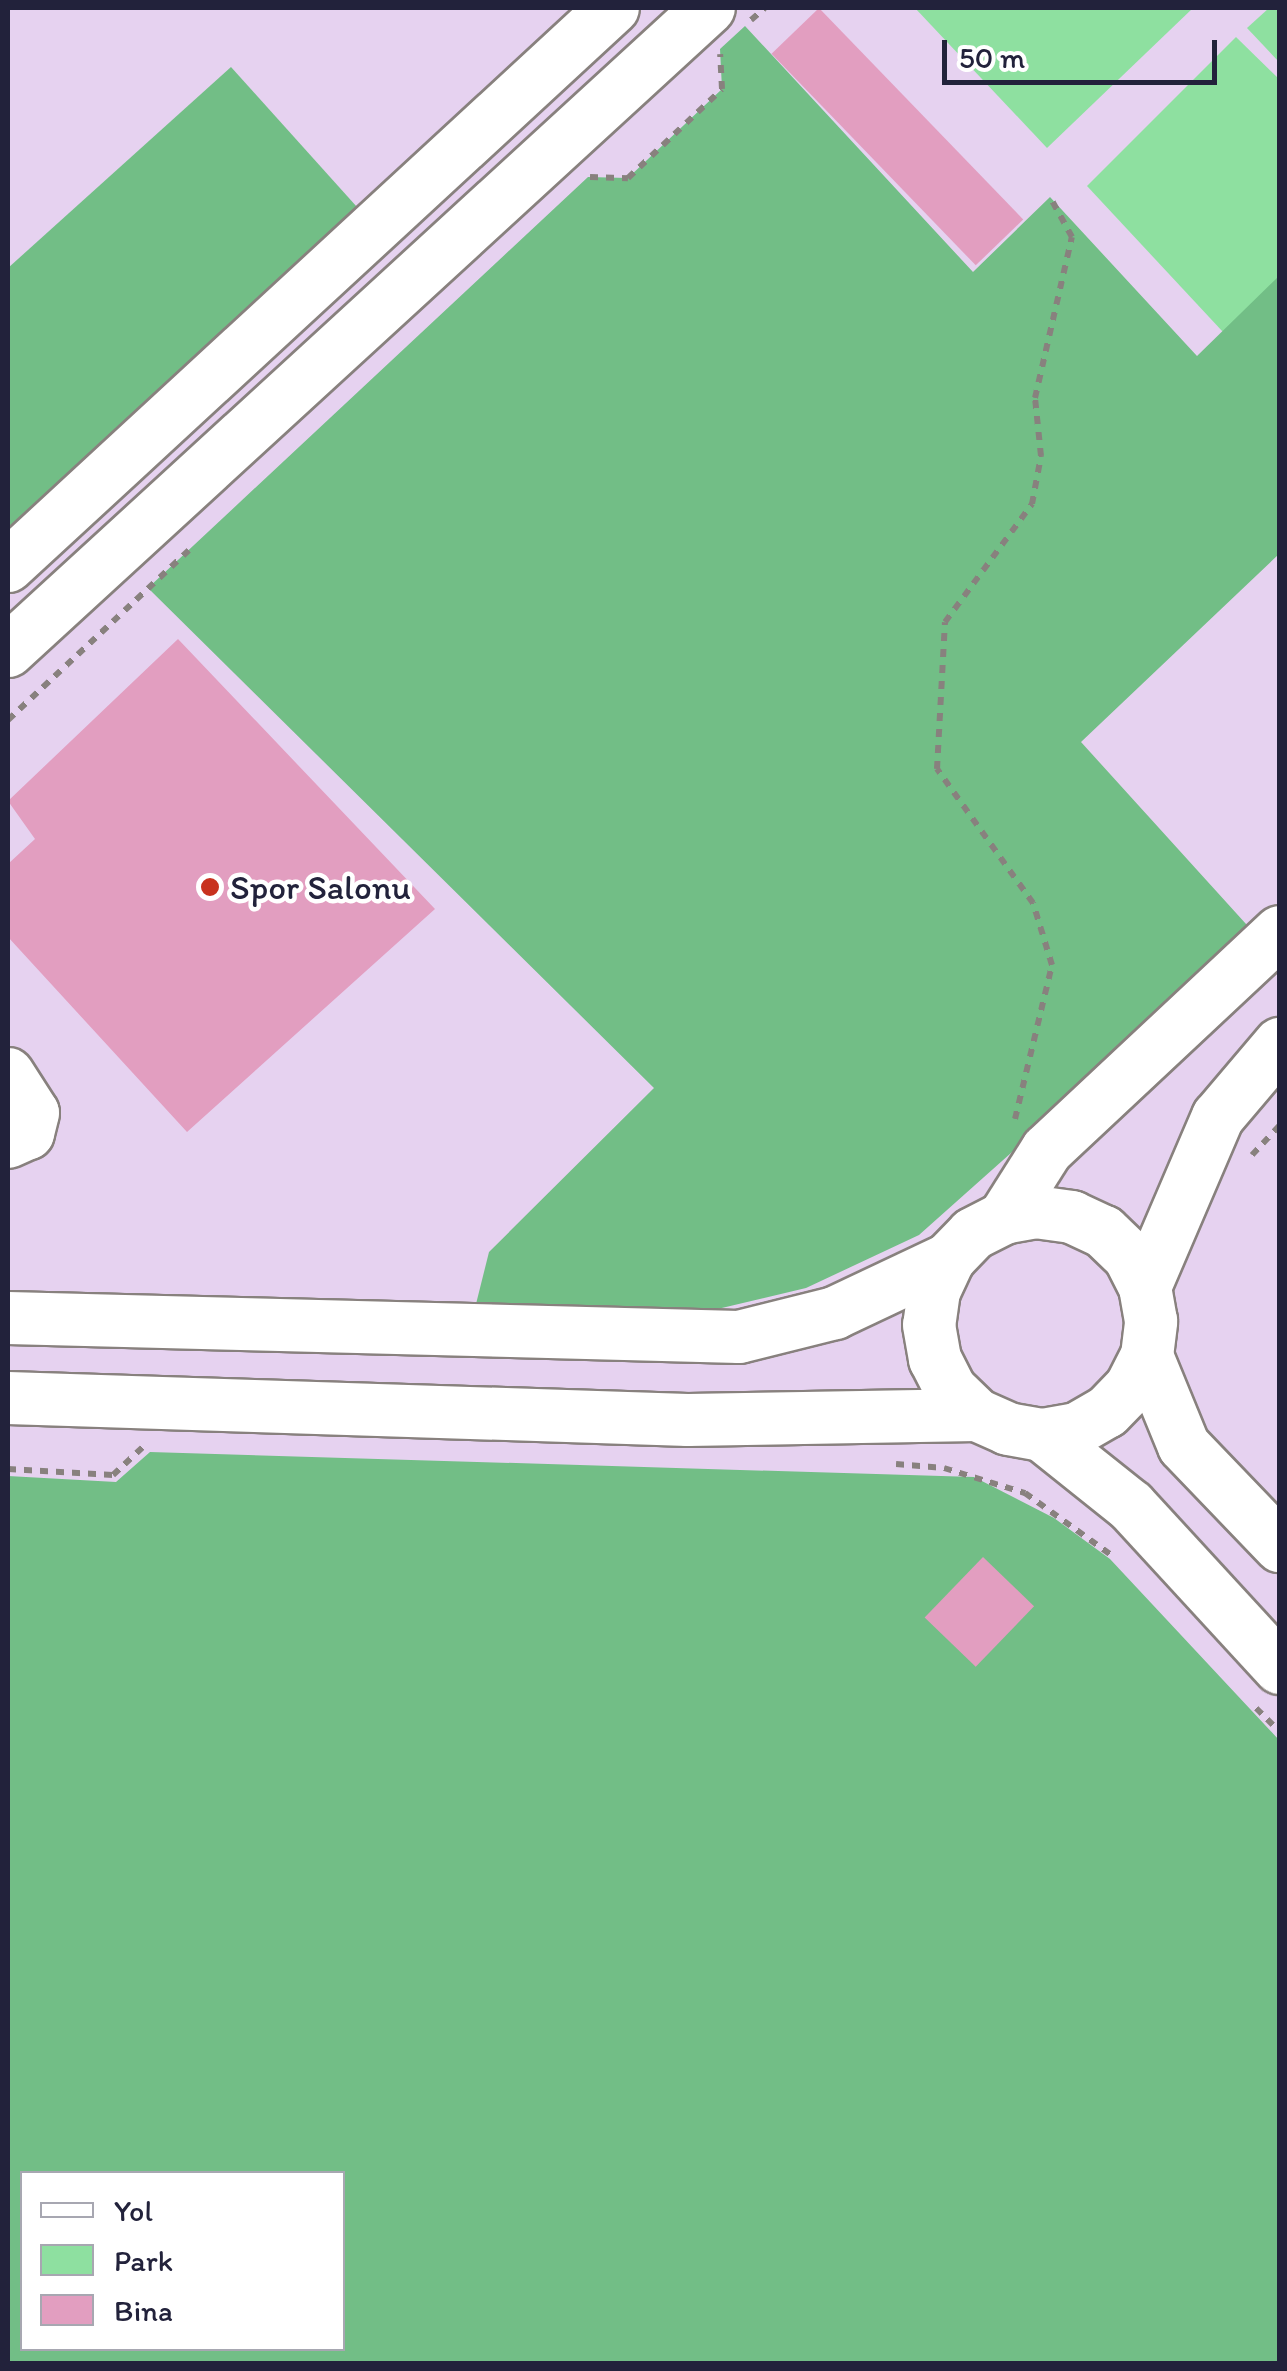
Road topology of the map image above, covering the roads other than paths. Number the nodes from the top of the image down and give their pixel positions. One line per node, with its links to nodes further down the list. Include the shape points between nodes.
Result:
1 (613, 8): 3 (street)
2 (715, 19): 4 (street)
3 (8, 566)
4 (8, 651)
5 (1280, 932): 9 (street, via 1047,1150)
6 (1280, 1044): 11 (street, via 1218,1117)
7 (8, 1074): 8 (street, via 33,1113 28,1133)
8 (8, 1142)
9 (1017, 1198): 10 (street); 11 (street, via 1038,1212 1072,1217 1104,1232 1129,1256)
10 (949, 1259): 13 (street, via 835,1313 739,1336); 17 (street, via 934,1290 932,1342 951,1390)
11 (1145, 1287): 14 (street, via 1151,1321)
12 (8, 1318): 13 (street)
13 (386, 1328): 16 (street)
14 (1146, 1356): 18 (street, via 1131,1387 1107,1412 1076,1428); 19 (street, via 1184,1446)
15 (8, 1398): 16 (street)
16 (385, 1410): 17 (street, via 688,1420)
17 (976, 1414): 18 (street, via 1008,1430)
18 (1042, 1434): 20 (street, via 1131,1506)
19 (1280, 1546)
20 (1266, 1686)

